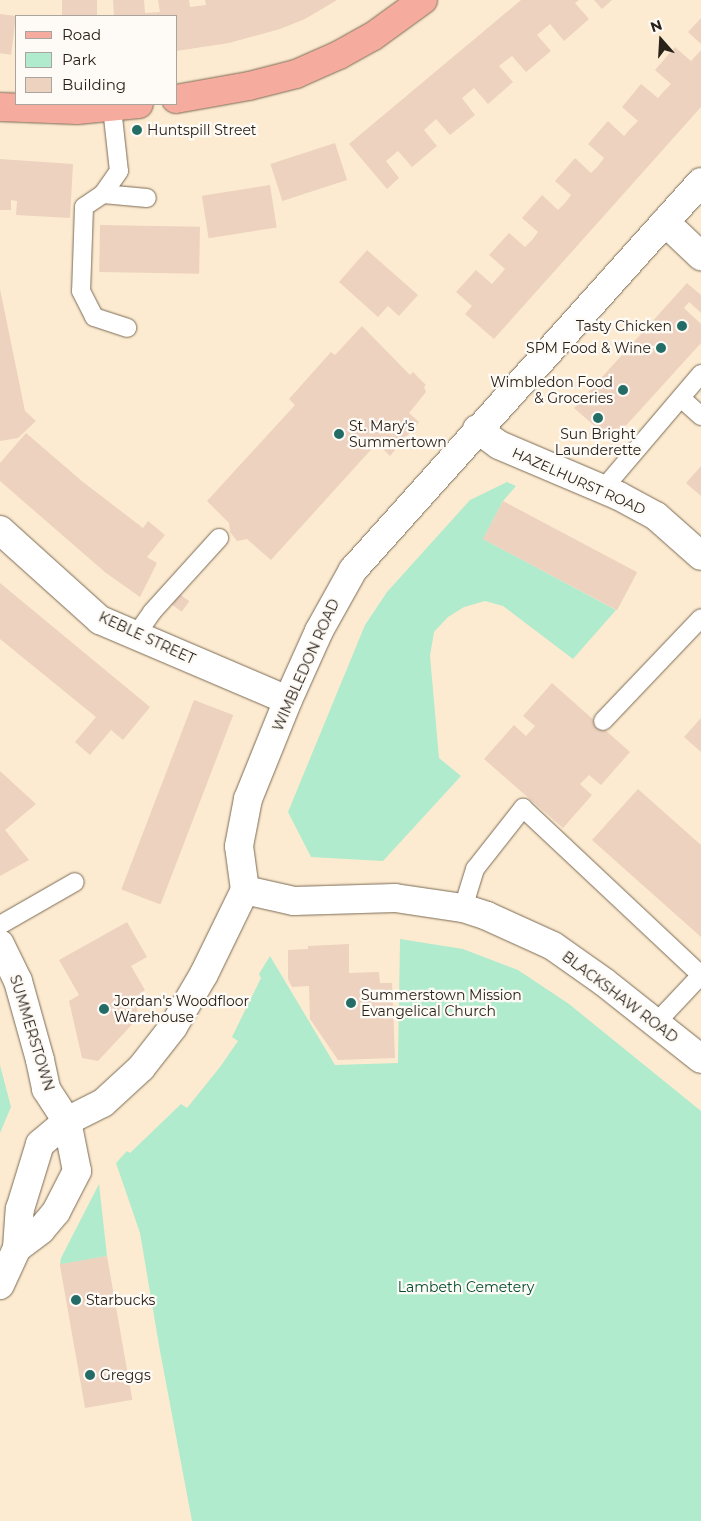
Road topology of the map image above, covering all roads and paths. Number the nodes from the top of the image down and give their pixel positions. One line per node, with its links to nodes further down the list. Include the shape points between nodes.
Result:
1 (423, 0): 2 (main road, via 372,37 296,74)
2 (178, 99)
3 (132, 105): 5 (main road)
4 (0, 107): 5 (main road)
5 (112, 108): 7 (lane, via 118,171)
6 (701, 182): 9 (street, WIMBLEDON ROAD)
7 (103, 194): 8 (lane); 11 (lane, via 84,207 81,291 94,317)
8 (148, 198)
9 (665, 222): 10 (street); 15 (street, WIMBLEDON ROAD)
10 (701, 256)
11 (127, 328)
12 (701, 374): 13 (lane)
13 (681, 398): 14 (lane); 16 (lane)
14 (701, 416)
15 (477, 429): 16 (street, HAZELHURST ROAD, via 498,445); 22 (street, WIMBLEDON ROAD, via 353,570 319,631)
16 (602, 489): 19 (street, HAZELHURST ROAD, via 656,516)
17 (0, 530): 21 (street, KEBLE STREET, via 100,620)
18 (219, 538): 21 (lane, via 152,612)
19 (701, 556)
20 (701, 618): 23 (lane)
21 (136, 635): 22 (street, KEBLE STREET)
22 (288, 700): 25 (street, WIMBLEDON ROAD, via 244,814 239,846)
23 (604, 720)
24 (76, 882): 27 (lane)
25 (245, 890): 26 (street, BLACKSHAW ROAD, via 294,901 396,898); 32 (street, via 204,974 173,1028 141,1068 102,1102)
26 (464, 908): 29 (lane, via 475,869 523,808); 30 (street, BLACKSHAW ROAD, via 553,946)
27 (0, 925)
28 (0, 944): 32 (street, SUMMERSTOWN, via 18,980 46,1089)
29 (701, 975): 30 (lane)
30 (656, 1022): 31 (street, BLACKSHAW ROAD)
31 (701, 1059)
32 (67, 1121): 33 (street, via 40,1144 20,1209); 33 (street, via 77,1170 56,1212 42,1230)
33 (17, 1248): 34 (street)
34 (0, 1285)

